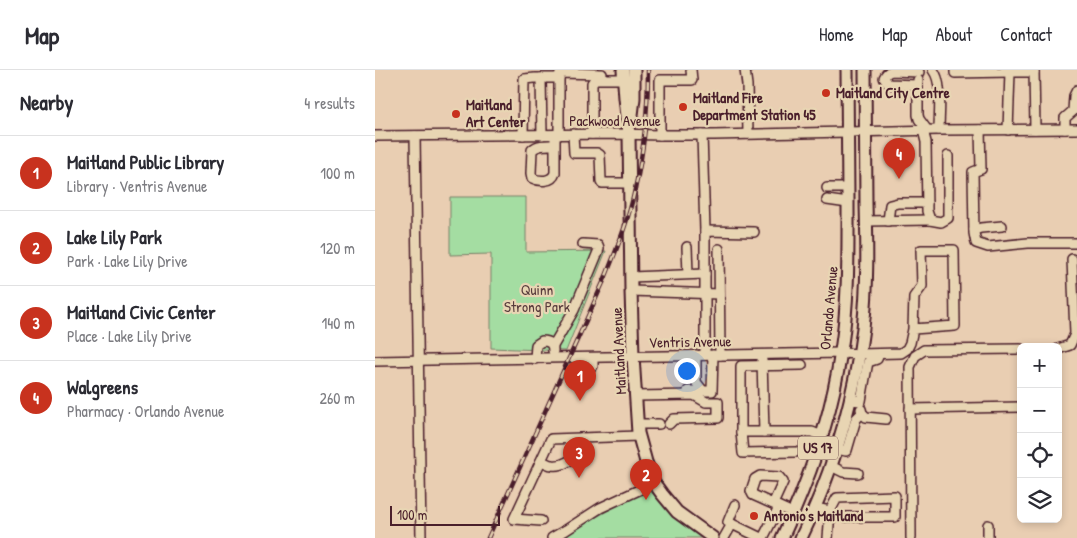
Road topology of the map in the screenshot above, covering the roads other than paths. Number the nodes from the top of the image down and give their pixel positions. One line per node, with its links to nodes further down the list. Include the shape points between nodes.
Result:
1 (691, 70): 34 (street, via 692,80 660,80)
2 (745, 70): 30 (street)
3 (847, 70): 25 (main road, Orlando Avenue / US 17)
4 (865, 70): 26 (main road, US 17)
5 (933, 70): 22 (street, via 939,87)
6 (955, 70): 9 (street)
7 (919, 71): 14 (street); 14 (street, via 892,71 885,75 887,84)
8 (1034, 71): 9 (street); 17 (street)
9 (1010, 72): 24 (street)
10 (626, 73): 11 (street); 29 (main road, Maitland Avenue, via 633,98)
11 (600, 75): 13 (street, via 560,74); 28 (street, via 592,83)
12 (541, 78): 13 (street); 31 (street, via 524,79); 32 (street)
13 (559, 78): 33 (street)
14 (918, 85): 16 (street)
15 (1077, 90): 18 (street, via 1073,112 1065,118)
16 (918, 115): 20 (street); 21 (street)
17 (1035, 129): 18 (street, Packwood Avenue); 24 (street, Packwood Avenue)
18 (1065, 129): 19 (street, Packwood Avenue)
19 (1077, 129)
20 (910, 130): 21 (street, Packwood Avenue); 26 (street, Packwood Avenue)
21 (925, 130): 22 (street, Packwood Avenue); 45 (street)
22 (939, 130): 23 (street, Packwood Avenue)
23 (980, 130): 24 (street, Packwood Avenue); 50 (street, via 981,169 973,172)
24 (1008, 130)
25 (847, 132): 26 (street, Packwood Avenue); 30 (street, Packwood Avenue); 42 (main road, Orlando Avenue / US 17)
26 (865, 132): 47 (main road, US 17)
27 (573, 134): 28 (street, Packwood Avenue); 33 (street, Packwood Avenue); 40 (street, via 574,153 600,155 602,183)
28 (592, 134): 29 (street, Packwood Avenue)
29 (629, 134): 34 (street, Packwood Avenue); 40 (main road, Maitland Avenue)
30 (748, 134): 35 (street, Packwood Avenue)
31 (523, 135): 32 (street, Packwood Avenue); 37 (street, Packwood Avenue)
32 (541, 135): 33 (street, Packwood Avenue)
33 (557, 135): 38 (street)
34 (661, 135): 35 (street, Packwood Avenue)
35 (702, 135): 51 (street)
36 (375, 136): 37 (street, Packwood Avenue)
37 (415, 136): 75 (street)
38 (555, 145)
39 (948, 156): 46 (street, via 948,218 941,222)
40 (630, 183): 60 (main road, Maitland Avenue)
41 (827, 188): 42 (street)
42 (848, 188): 44 (main road, Orlando Avenue / US 17)
43 (827, 200): 44 (street)
44 (848, 203): 68 (main road, Orlando Avenue / US 17, via 849,271)
45 (927, 203): 46 (street); 48 (street, via 890,205)
46 (930, 220): 48 (street)
47 (866, 221): 48 (street); 76 (main road, US 17)
48 (889, 221)
49 (1002, 226): 50 (street)
50 (974, 230): 53 (street, via 976,243 988,247)
51 (705, 231): 52 (street); 59 (street)
52 (755, 232)
53 (1077, 243)
54 (583, 244): 65 (street, via 598,245 598,252)
55 (687, 247): 58 (street)
56 (719, 249): 63 (street)
57 (1072, 259): 66 (street, via 1075,334 1070,345)
58 (688, 274): 59 (street); 60 (street)
59 (705, 274): 62 (street)
60 (631, 276): 61 (main road, Maitland Avenue)
61 (631, 291): 62 (street); 72 (main road, Maitland Avenue)
62 (705, 294): 63 (street); 70 (street)
63 (719, 294): 70 (street)
64 (913, 329): 64 (street, via 914,297 922,286 921,250 954,250 955,326); 76 (street, Ventris Avenue, via 910,343 901,353 879,354)
65 (553, 346): 73 (street); 74 (street, via 546,341 539,342 535,348)
66 (1062, 348)
67 (1017, 349): 85 (street, via 924,350 915,356 910,367)
68 (841, 353): 69 (street, Ventris Avenue); 76 (street, Ventris Avenue); 92 (main road, Orlando Avenue / US 17)
69 (762, 354): 71 (street, Ventris Avenue); 78 (street)
70 (708, 355): 71 (street, Ventris Avenue); 72 (street, Ventris Avenue); 81 (street, via 696,382); 81 (street, via 712,391)
71 (740, 355): 80 (street)
72 (633, 356): 73 (street, Ventris Avenue); 82 (main road, Maitland Avenue)
73 (553, 358): 74 (street, Ventris Avenue)
74 (535, 359): 75 (street, Ventris Avenue)
75 (418, 360): 77 (street, Ventris Avenue); 106 (street)
76 (862, 360): 83 (main road, US 17)
77 (375, 361)
78 (763, 365): 79 (street); 80 (street); 91 (street)
79 (802, 365)
80 (741, 366): 90 (street)
81 (703, 391): 82 (street)
82 (636, 394): 89 (main road, Maitland Avenue); 89 (street, via 694,395 706,402 718,402 718,418 674,419)
83 (856, 401): 86 (street); 88 (main road, US 17)
84 (1017, 407): 85 (street)
85 (910, 409): 114 (street)
86 (861, 413): 87 (street); 88 (street)
87 (886, 419)
88 (850, 422): 96 (main road, US 17)
89 (639, 430): 93 (street); 98 (main road, Maitland Avenue)
90 (741, 432): 91 (street); 94 (street, via 743,453)
91 (763, 432): 92 (street, via 812,432)
92 (823, 436): 102 (main road, Orlando Avenue / US 17)
93 (581, 438): 95 (street, via 551,439); 95 (street, via 581,448 566,462 551,465)
94 (796, 452)
95 (541, 461): 103 (street, via 514,519)
96 (831, 466): 97 (street, via 843,472); 100 (main road, US 17)
97 (858, 473)
98 (654, 483): 107 (street, via 600,508); 108 (main road, Maitland Avenue, via 677,512)
99 (735, 505): 104 (street, via 728,522)
100 (815, 508): 101 (street); 112 (main road, US 17)
101 (830, 511): 101 (street, via 835,518 895,517 895,496 837,498); 113 (street)
102 (793, 514): 110 (street, via 776,505); 111 (main road, Orlando Avenue / US 17)
103 (541, 521)
104 (732, 524): 109 (street); 110 (street)
105 (988, 525): 115 (street)
106 (421, 538)
107 (552, 538)
108 (713, 538)
109 (724, 538)
110 (762, 538)
111 (782, 538)
112 (801, 538)
113 (828, 538)
114 (911, 538)
115 (988, 538)

